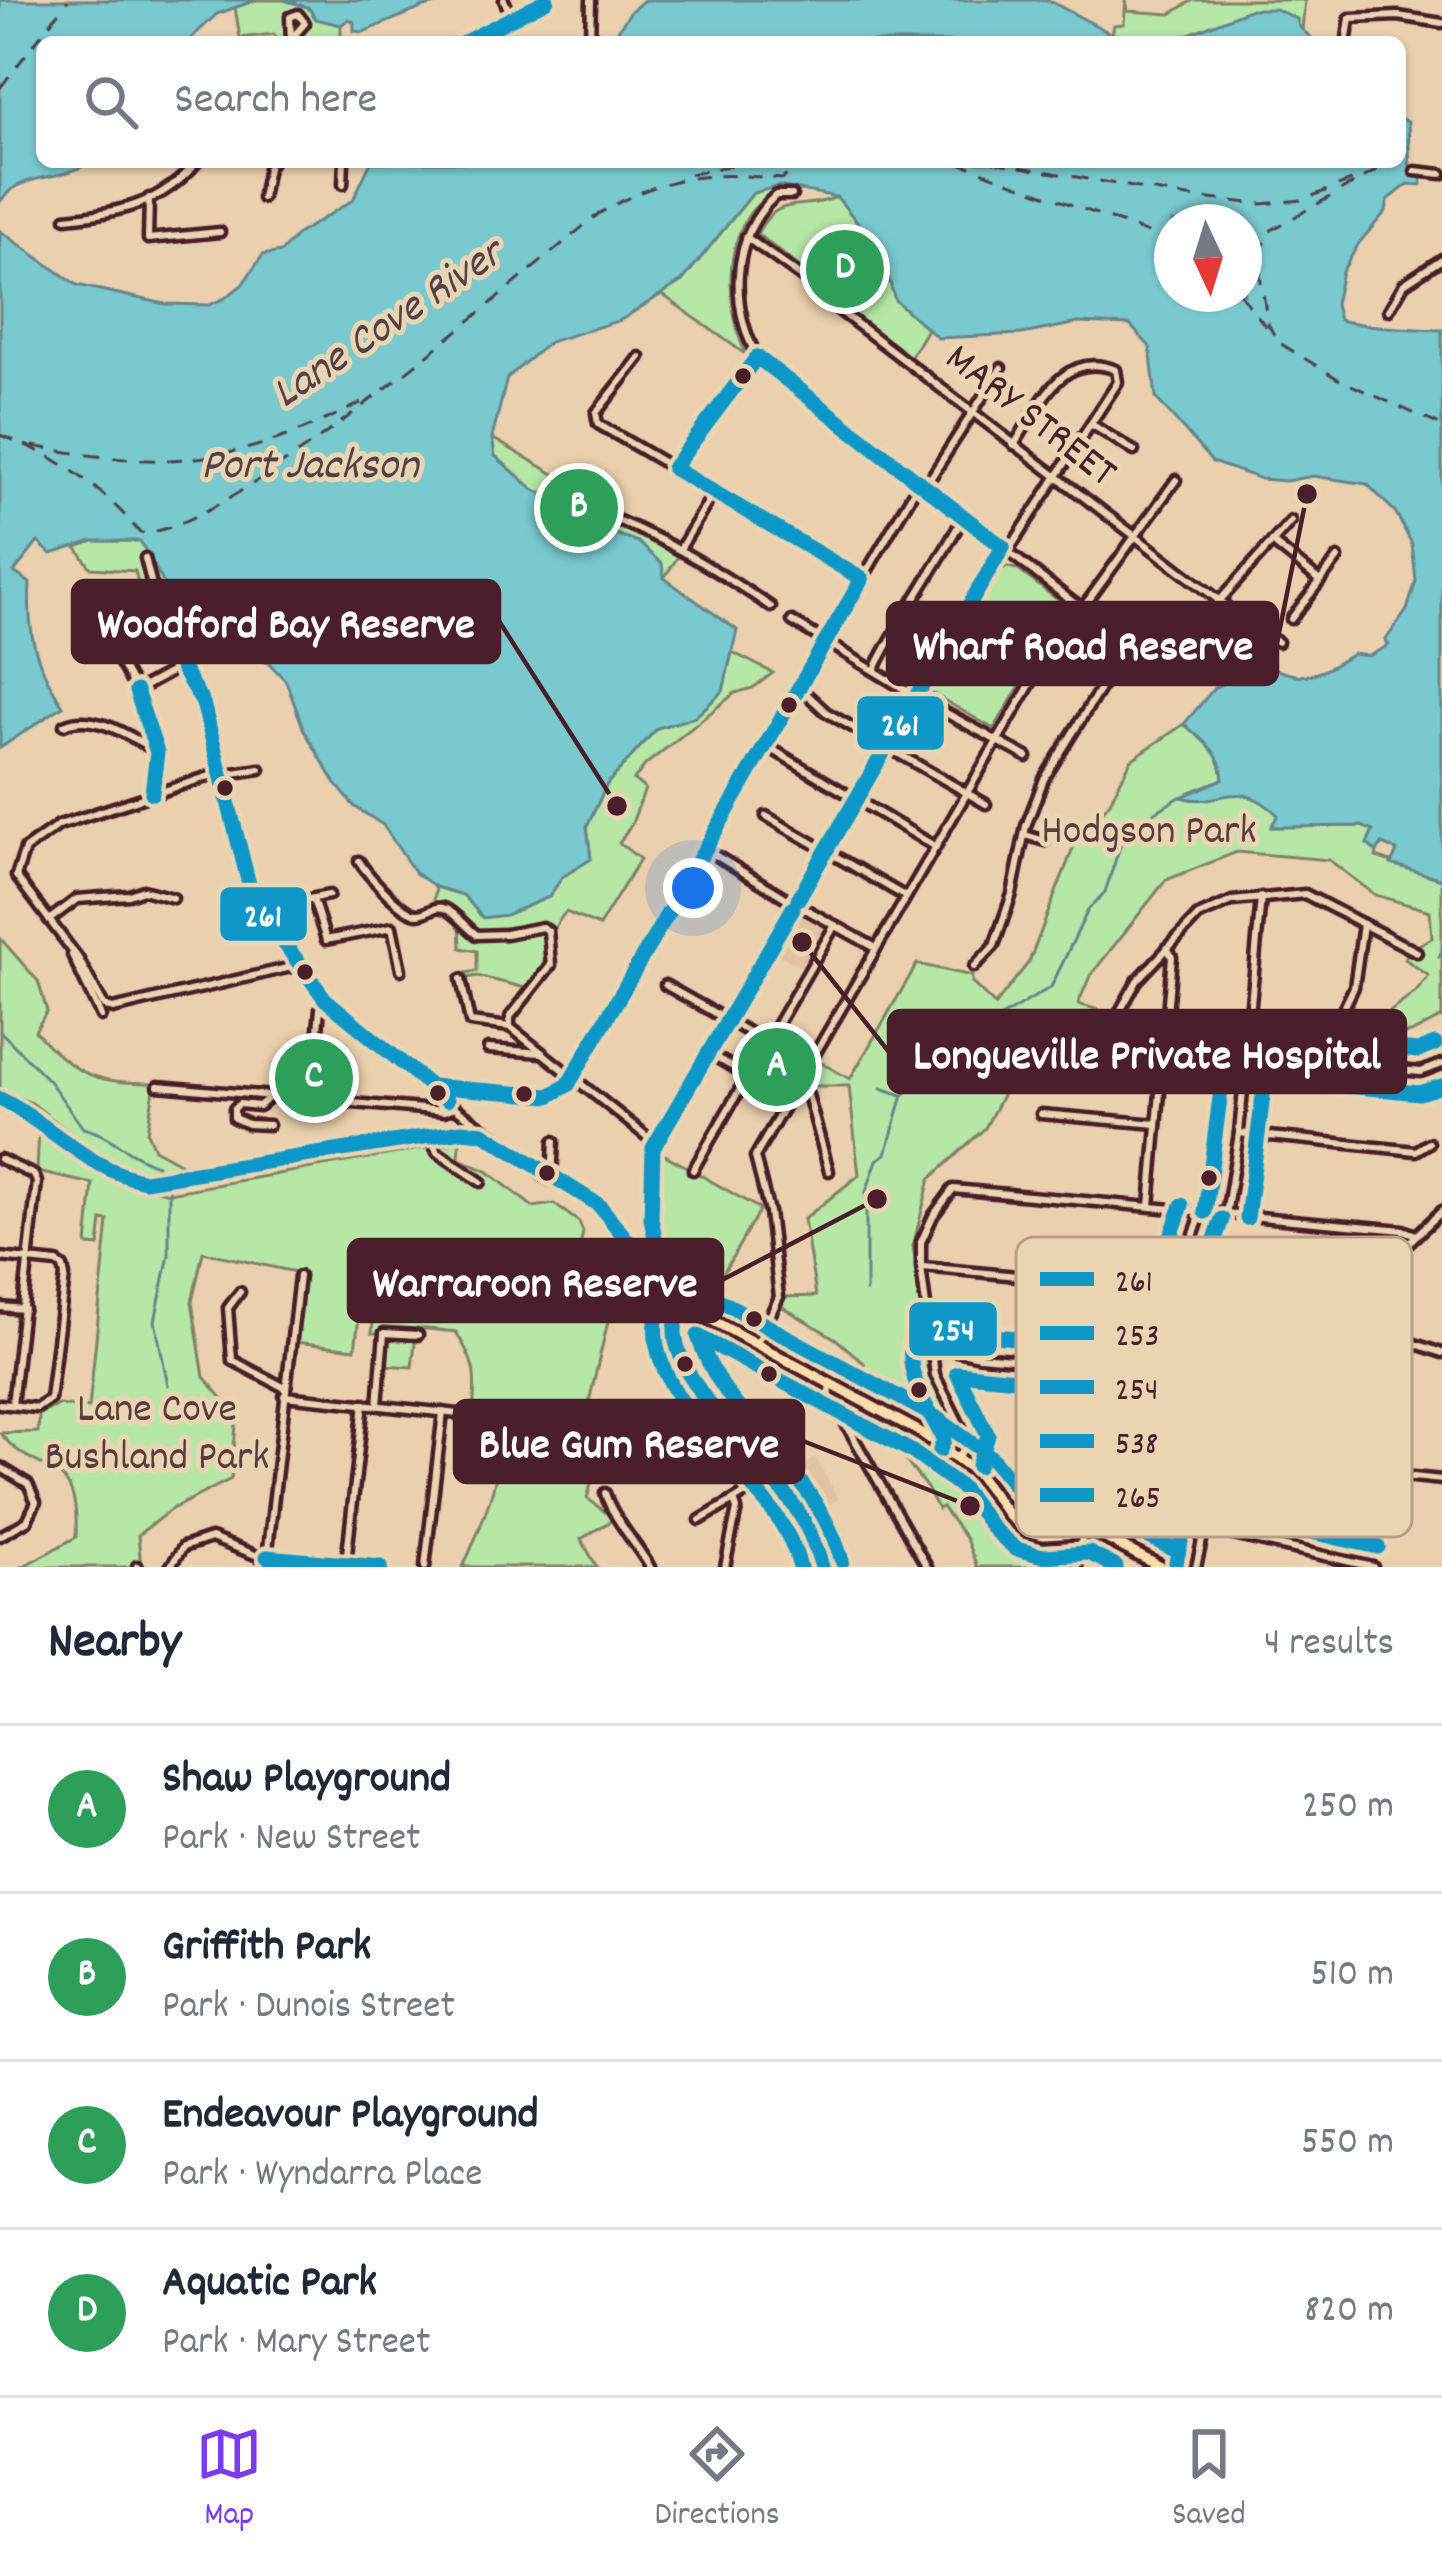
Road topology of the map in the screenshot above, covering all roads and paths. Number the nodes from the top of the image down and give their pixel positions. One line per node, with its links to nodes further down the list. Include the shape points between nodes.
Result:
1 (504, 0): 4 (street)
2 (591, 0): 7 (street)
3 (544, 1): 4 (street)
4 (512, 18): 6 (street)
5 (1442, 23): 8 (street, via 1350,18)
6 (477, 36)
7 (590, 36)
8 (1347, 36)
9 (192, 168): 16 (street, via 176,188)
10 (270, 168): 17 (street)
11 (344, 168): 14 (street)
12 (1415, 171): 13 (street)
13 (1442, 174)
14 (343, 184)
15 (792, 195): 20 (street, via 776,195 756,213)
16 (149, 198): 18 (street, via 111,214); 19 (street, via 148,239)
17 (262, 198)
18 (66, 218)
19 (220, 232)
20 (746, 237): 24 (street, via 738,261 743,330); 26 (street, MARY STREET)
21 (1442, 259): 22 (street, via 1404,284)
22 (1389, 310)
23 (640, 357): 30 (street, via 595,419)
24 (758, 357): 30 (street); 33 (street)
25 (1000, 368): 26 (street)
26 (972, 413): 28 (street, MARY STREET); 33 (street)
27 (1091, 424): 28 (street, via 1118,382 1116,370 1088,364 1056,381); 29 (street); 31 (street)
28 (1015, 445): 31 (street, MARY STREET)
29 (1134, 451)
30 (674, 468): 34 (street)
31 (1056, 477): 38 (street, MARY STREET); 41 (street)
32 (1176, 480): 38 (street)
33 (922, 484): 36 (street); 44 (street)
34 (714, 492): 40 (street); 44 (street)
35 (591, 510): 40 (street)
36 (963, 516): 41 (street); 56 (street)
37 (1291, 521): 39 (street)
38 (1136, 537): 46 (street, MARY STREET); 48 (street)
39 (1272, 542): 45 (street); 46 (street)
40 (680, 549): 47 (street)
41 (1005, 549): 48 (street); 59 (street)
42 (1338, 558): 45 (street)
43 (145, 559): 55 (street)
44 (862, 579): 52 (street)
45 (1319, 580): 49 (street)
46 (1220, 601): 53 (street, MARY STREET); 54 (street, via 1162,672)
47 (771, 607)
48 (1080, 607): 54 (street); 61 (street)
49 (1291, 619)
50 (96, 620): 58 (street)
51 (792, 621): 52 (street)
52 (827, 640): 56 (street); 57 (street)
53 (1278, 642)
54 (1128, 644): 73 (street, via 1044,779)
55 (181, 667): 58 (street); 67 (street, via 202,703)
56 (875, 669): 59 (street)
57 (799, 687): 62 (street); 63 (street)
58 (136, 691): 64 (street)
59 (916, 695): 61 (street); 63 (street)
60 (64, 725): 64 (street, via 120,730)
61 (997, 740): 65 (street); 69 (street)
62 (765, 745): 70 (street); 76 (street)
63 (886, 748): 69 (street); 70 (street)
64 (157, 752): 68 (street)
65 (1027, 757)
66 (260, 769): 67 (street)
67 (220, 774): 68 (street); 85 (street)
68 (152, 793): 86 (street, via 59,825 25,849 16,876)
69 (967, 793): 71 (street); 75 (street)
70 (855, 801): 75 (street); 77 (street)
71 (986, 804)
72 (766, 816): 77 (street)
73 (1025, 835): 74 (street); 94 (street, via 994,946)
74 (1045, 841)
75 (936, 847): 80 (street)
76 (705, 849): 84 (street); 112 (street)
77 (825, 851): 80 (street); 84 (street)
78 (359, 861): 102 (street, via 410,912 449,910 477,935 542,927 551,936 551,965)
79 (329, 895): 83 (street)
80 (906, 897): 90 (street)
81 (1262, 897): 87 (street, via 1306,894); 89 (street, via 1205,912); 107 (street)
82 (173, 898): 86 (street, via 143,890 77,899)
83 (313, 898): 85 (street); 95 (street, via 326,940 392,927)
84 (796, 904): 88 (street); 101 (street)
85 (259, 909): 93 (street)
86 (49, 920): 91 (street)
87 (1363, 924): 92 (street); 109 (street, via 1354,987)
88 (835, 926): 90 (street); 103 (street)
89 (1169, 946): 100 (street); 121 (street)
90 (876, 948): 113 (street)
91 (71, 950): 93 (street, via 113,1009); 99 (street)
92 (1417, 952)
93 (300, 965): 98 (street)
94 (974, 967)
95 (401, 970)
96 (461, 979): 102 (street, via 470,1022)
97 (665, 985): 101 (street)
98 (325, 999): 108 (street); 115 (street)
99 (100, 1016)
100 (1117, 1018)
101 (728, 1020): 103 (street); 106 (street)
102 (510, 1027): 105 (street)
103 (766, 1042): 111 (street)
104 (488, 1048): 105 (street)
105 (542, 1053): 112 (street)
106 (708, 1053): 111 (street); 129 (street)
107 (1247, 1055): 109 (street); 124 (street)
108 (315, 1061)
109 (1318, 1061): 110 (street, via 1421,1072)
110 (1442, 1064)
111 (747, 1074): 117 (street); 131 (street)
112 (572, 1078): 115 (street, via 549,1096); 129 (street)
113 (797, 1085): 117 (street); 132 (street, via 808,1095)
114 (158, 1086): 116 (street)
115 (431, 1086): 119 (street)
116 (271, 1096): 119 (street); 122 (street, via 234,1109 234,1118)
117 (787, 1098): 154 (street, via 755,1157 778,1297)
118 (0, 1099): 125 (main road, via 104,1170 145,1181)
119 (454, 1107): 123 (street); 127 (street)
120 (1041, 1114): 121 (street)
121 (1157, 1124): 135 (street)
122 (269, 1125)
123 (463, 1130): 125 (main road); 127 (main road)
124 (1239, 1133): 128 (street, via 1416,1150); 138 (street)
125 (429, 1137): 134 (street, via 437,1152)
126 (554, 1141): 133 (street)
127 (502, 1142): 133 (main road)
128 (1429, 1142)
129 (655, 1143): 144 (street, via 657,1252)
130 (0, 1159): 143 (street, via 37,1180)
131 (693, 1171)
132 (830, 1171)
133 (552, 1179): 144 (main road, via 595,1202)
134 (481, 1182)
135 (1150, 1206): 137 (street); 145 (street, via 958,1188 921,1242)
136 (1442, 1211): 139 (street)
137 (1202, 1212): 138 (street); 140 (street)
138 (1226, 1215): 139 (street)
139 (1416, 1235): 141 (street)
140 (1193, 1237)
141 (1412, 1239)
142 (0, 1257): 143 (street)
143 (29, 1260): 151 (street); 162 (street, via 65,1271 52,1392 37,1408)
144 (649, 1264): 149 (main road, via 667,1298)
145 (921, 1267): 147 (street); 155 (street)
146 (299, 1276): 159 (street)
147 (1016, 1276)
148 (240, 1292): 159 (street, via 229,1307 232,1360)
149 (680, 1305): 154 (main road); 167 (main road, via 673,1322 681,1361)
150 (0, 1307): 151 (street)
151 (24, 1309): 162 (street)
152 (418, 1335): 163 (street, via 384,1333)
153 (1412, 1343): 156 (street)
154 (755, 1345): 158 (main road)
155 (932, 1346): 157 (street); 168 (street, via 935,1376 967,1438)
156 (1442, 1353)
157 (1016, 1359)
158 (829, 1382): 168 (main road); 185 (street)
159 (285, 1392): 161 (street); 183 (street)
160 (0, 1403): 162 (street)
161 (364, 1403): 163 (street); 184 (street)
162 (12, 1405)
163 (378, 1405): 164 (street)
164 (443, 1412): 165 (street); 186 (street)
165 (497, 1418)
166 (569, 1428): 167 (street)
167 (740, 1438): 171 (main road)
168 (959, 1459): 176 (main road)
169 (0, 1467): 177 (street, via 28,1484 36,1502 27,1521)
170 (1412, 1477): 172 (street)
171 (771, 1478): 174 (street); 191 (main road, via 812,1531)
172 (1442, 1480)
173 (605, 1493): 189 (street)
174 (734, 1500): 175 (street); 190 (street)
175 (700, 1520)
176 (1016, 1521)
177 (0, 1536)
178 (1082, 1537): 192 (street)
179 (1105, 1537): 182 (main road)
180 (1203, 1537): 194 (street)
181 (1240, 1537): 195 (street)
182 (1112, 1539): 193 (main road)
183 (266, 1562): 184 (street); 187 (street, via 211,1538 187,1544)
184 (346, 1563): 188 (street)
185 (922, 1565)
186 (425, 1566)
187 (170, 1567)
188 (381, 1567)
189 (650, 1567)
190 (725, 1567)
191 (822, 1567)
192 (1077, 1567)
193 (1161, 1567)
194 (1196, 1567)
195 (1373, 1567)

